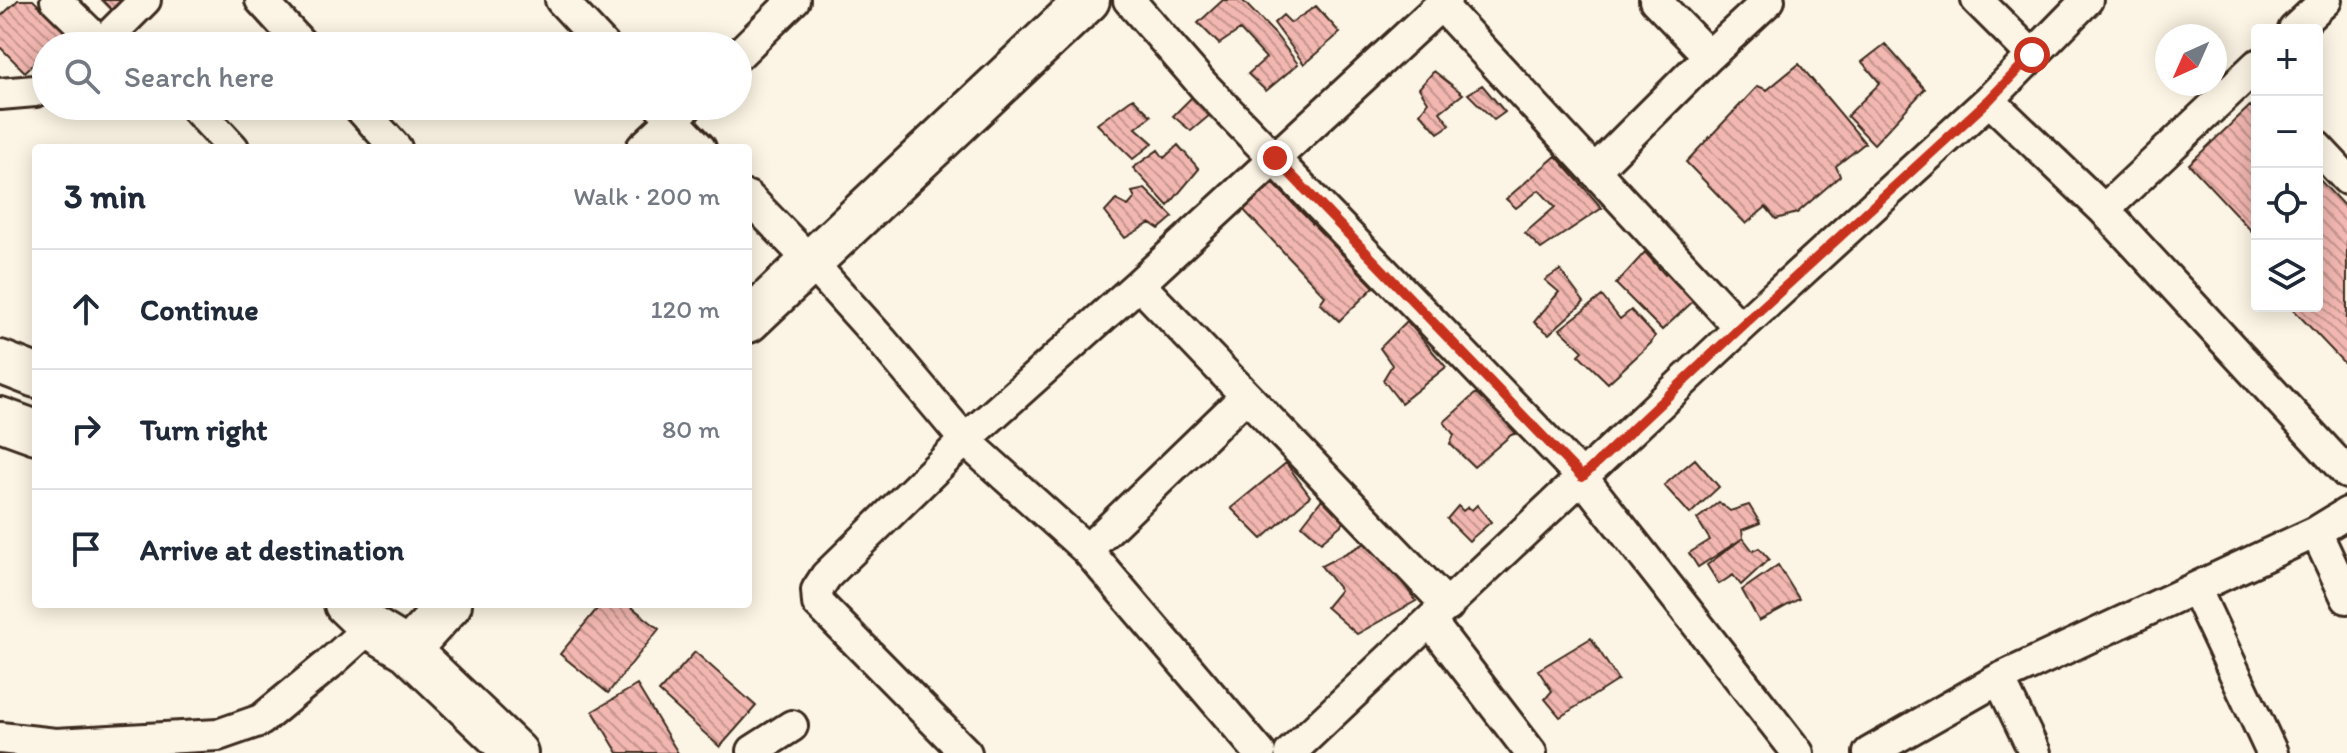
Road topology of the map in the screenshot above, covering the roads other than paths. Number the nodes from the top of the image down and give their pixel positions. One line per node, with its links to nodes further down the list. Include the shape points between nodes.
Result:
1 (56, 0): 15 (street)
2 (145, 0): 16 (street)
3 (261, 0): 17 (street)
4 (794, 0): 19 (street)
5 (1088, 0): 40 (street)
6 (1129, 0): 35 (street)
7 (1655, 0): 21 (street)
8 (1769, 0): 21 (street)
9 (1977, 0): 20 (street)
10 (2087, 0): 20 (street)
11 (2326, 0): 14 (street)
12 (564, 1): 18 (street)
13 (1443, 2): 35 (street); 36 (street)
14 (2300, 24)
15 (101, 32)
16 (121, 32)
17 (290, 32)
18 (592, 32)
19 (752, 41)
20 (2032, 55): 25 (street)
21 (1709, 56): 36 (street)
22 (2251, 78): 39 (street)
23 (32, 91): 24 (street)
24 (0, 94)
25 (1989, 100): 39 (street); 43 (street)
26 (207, 120): 30 (street)
27 (371, 120): 31 (street)
28 (665, 120): 32 (street)
29 (680, 120): 33 (street)
30 (229, 144)
31 (392, 144)
32 (645, 144)
33 (697, 144)
34 (2323, 153): 37 (street)
35 (1275, 158): 41 (street); 51 (street)
36 (1595, 170): 43 (street)
37 (2347, 179)
38 (752, 201): 40 (street)
39 (2104, 210): 50 (street)
40 (810, 261): 42 (street); 49 (street)
41 (1139, 284): 46 (street); 49 (street)
42 (752, 317)
43 (1740, 328): 51 (street)
44 (0, 362): 45 (street)
45 (32, 374)
46 (1246, 396): 54 (street); 58 (street)
47 (0, 419): 48 (street)
48 (32, 431)
49 (965, 440): 54 (street); 67 (street, via 817,590 818,603)
50 (2347, 473)
51 (1582, 477): 58 (street); 71 (street)
52 (2347, 513): 53 (street)
53 (2316, 532): 55 (street); 56 (street)
54 (1087, 550): 68 (street)
55 (2195, 588): 61 (street); 74 (street)
56 (2347, 598)
57 (446, 608): 60 (street)
58 (1439, 613): 69 (street); 70 (street)
59 (358, 615): 60 (street); 64 (street, via 320,673 261,720 218,735)
60 (408, 650): 66 (street)
61 (1999, 679): 72 (street); 73 (street)
62 (792, 726): 65 (street)
63 (0, 738): 64 (street)
64 (58, 748)
65 (753, 752)
66 (516, 753)
67 (966, 753)
68 (1260, 753)
69 (1290, 753)
70 (1531, 753)
71 (1798, 753)
72 (1869, 753)
73 (2035, 753)
74 (2272, 753)

